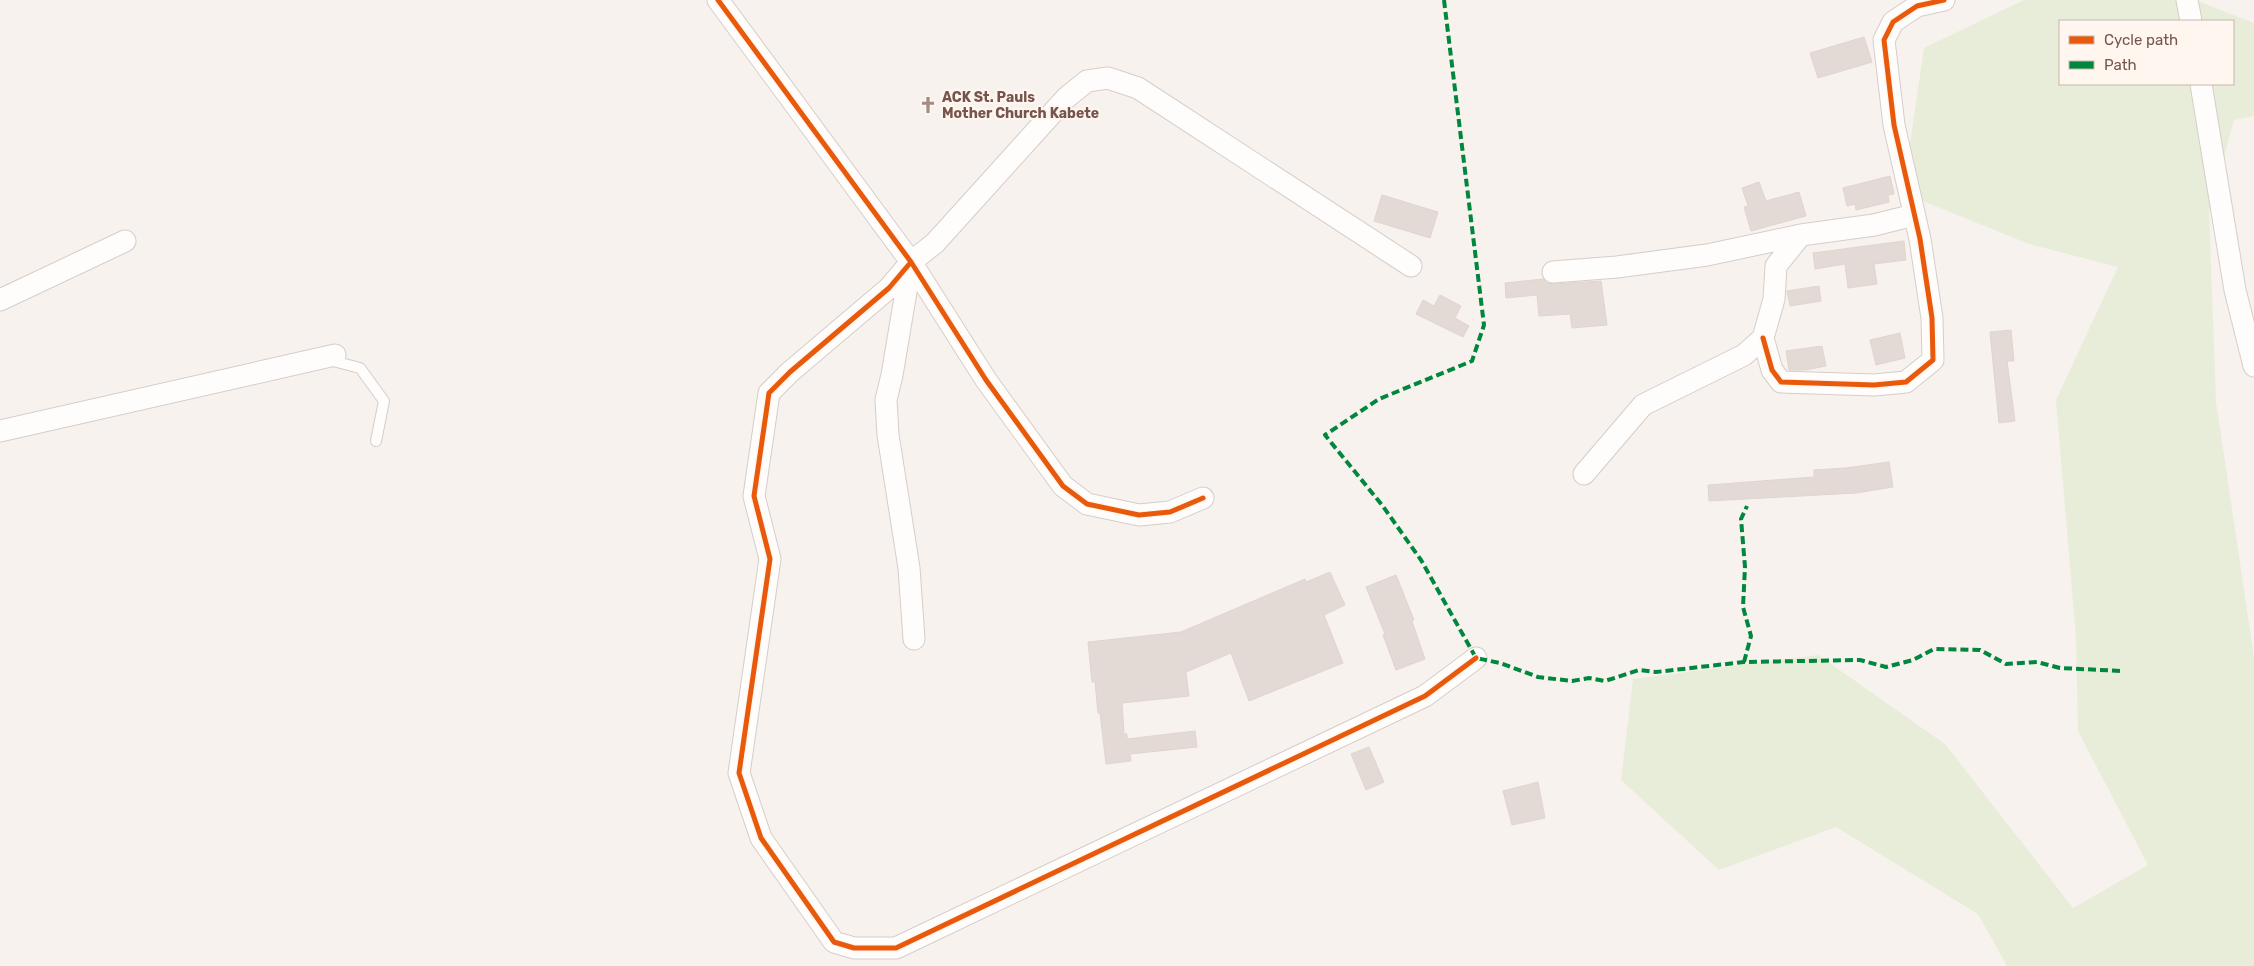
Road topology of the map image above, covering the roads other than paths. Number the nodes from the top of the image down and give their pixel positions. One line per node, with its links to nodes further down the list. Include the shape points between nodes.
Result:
1 (718, 0): 9 (street)
2 (1944, 0): 6 (street, via 1917,6 1893,22 1884,40 1894,125)
3 (2187, 0): 4 (street)
4 (2191, 20)
5 (2201, 85): 15 (street, via 2235,290)
6 (1914, 215): 7 (street, via 1874,225); 13 (street, via 1932,318 1932,360 1906,382 1874,385 1781,382 1772,370)
7 (1802, 235): 11 (street, via 1707,255); 13 (street, via 1776,266 1774,299)
8 (125, 241): 12 (street)
9 (911, 262): 10 (street, via 934,243 1066,98 1087,81 1108,78 1138,88); 19 (street, via 986,380 1063,486 1087,504 1139,515 1170,512); 20 (street, via 886,400 888,435 909,568); 21 (street, via 889,288 769,393 754,496 770,559 738,774 761,838 834,942 854,948 896,948 1425,696)
10 (1411, 266)
11 (1553, 272)
12 (0, 300)
13 (1763, 338): 18 (street, via 1744,355 1643,406)
14 (329, 357): 16 (street); 17 (lane, via 360,368 384,401)
15 (2254, 366)
16 (0, 431)
17 (376, 441)
18 (1584, 474)
19 (1203, 498)
20 (914, 639)
21 (1476, 658)

